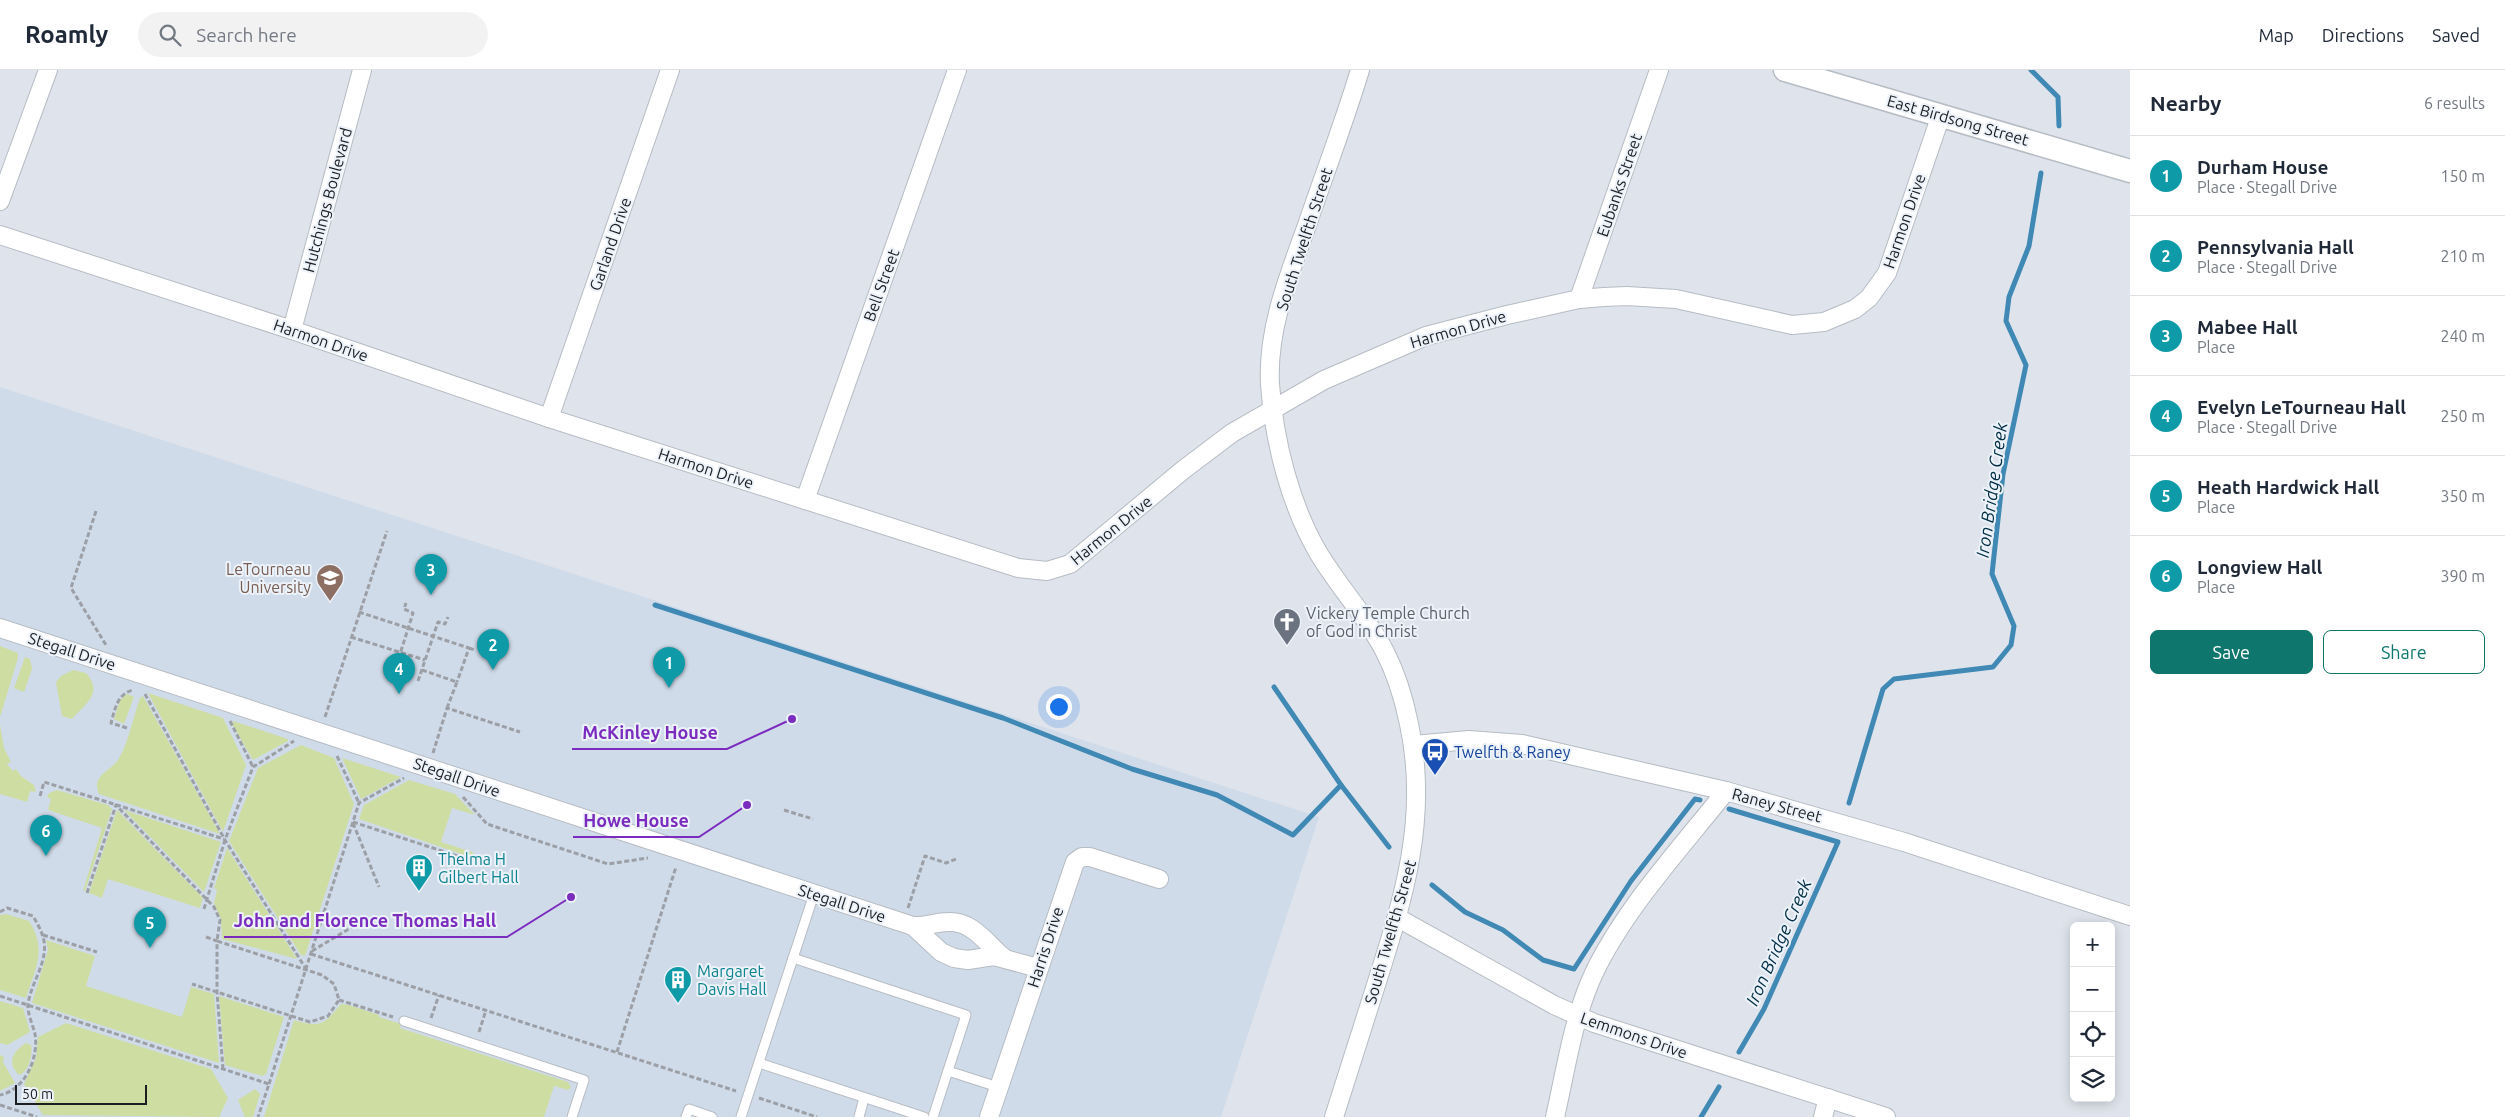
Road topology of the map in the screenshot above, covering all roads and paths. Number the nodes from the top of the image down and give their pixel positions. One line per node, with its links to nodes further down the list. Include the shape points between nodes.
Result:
1 (48, 70): 10 (street)
2 (362, 70): 13 (street, Hutchings Boulevard)
3 (670, 70): 15 (street, Garland Drive)
4 (957, 70): 16 (street, Bell Street)
5 (1360, 70): 14 (street, South Twelfth Street, via 1284,290 1272,347 1270,381)
6 (1659, 70): 12 (street, Eubanks Street)
7 (1785, 70): 8 (street, East Birdsong Street)
8 (1941, 114): 9 (street, East Birdsong Street); 12 (street, Harmon Drive, via 1887,274 1855,309 1824,322 1792,325 1676,299 1627,296)
9 (2130, 171)
10 (0, 201)
11 (0, 235): 13 (street, Harmon Drive)
12 (1579, 300): 14 (street, Harmon Drive, via 1479,321 1403,345 1324,380)
13 (292, 330): 15 (street, Harmon Drive)
14 (1273, 411): 16 (street, Harmon Drive, via 1197,458 1079,558 1059,570 1018,568); 45 (street, South Twelfth Street, via 1287,476 1304,523 1319,554 1362,613 1385,652 1403,695)
15 (549, 418): 16 (street, Harmon Drive)
16 (804, 500)
17 (96, 512): 30 (path, via 71,588)
18 (387, 531): 20 (path)
19 (406, 603): 23 (path, via 404,609 413,613)
20 (359, 612): 23 (path); 25 (path)
21 (448, 617): 24 (path, via 445,624 438,622)
22 (0, 628): 30 (street, Stegall Drive)
23 (408, 629): 24 (path); 28 (path)
24 (432, 636): 26 (path); 29 (path)
25 (351, 637): 28 (path); 40 (path)
26 (469, 648): 27 (path); 34 (path)
27 (475, 650)
28 (400, 653): 29 (path); 32 (path)
29 (425, 660): 31 (path)
30 (119, 666): 35 (path); 40 (street, Stegall Drive)
31 (422, 670): 33 (path); 34 (path)
32 (394, 673)
33 (418, 681)
34 (457, 682): 38 (path)
35 (134, 690): 36 (path); 41 (path, via 118,700 111,723)
36 (144, 694): 37 (path, via 145,691); 58 (path)
37 (154, 694)
38 (447, 708): 42 (path); 47 (path, via 433,754)
39 (237, 721): 48 (path, via 228,718)
40 (318, 724): 43 (street, Stegall Drive); 43 (path)
41 (127, 728)
42 (520, 732)
43 (330, 735): 47 (street, Stegall Drive)
44 (288, 737): 48 (path, via 297,740)
45 (1414, 745): 50 (street, Raney Street, via 1469,740 1522,744); 72 (street, South Twelfth Street, via 1417,823)
46 (344, 755): 53 (path, via 335,752)
47 (422, 765): 66 (street, Stegall Drive)
48 (253, 767): 58 (path)
49 (400, 773): 53 (path, via 409,776)
50 (1726, 791): 70 (street, Raney Street, via 1904,842); 91 (street, via 1617,933 1594,973)
51 (458, 792): 59 (path, via 487,824 608,864)
52 (40, 796): 54 (path, via 44,782)
53 (360, 803): 57 (path)
54 (116, 805): 58 (path); 65 (path); 67 (path)
55 (784, 810): 56 (path)
56 (813, 819)
57 (353, 822): 62 (path); 64 (path); 78 (path)
58 (225, 840): 67 (path); 82 (path)
59 (655, 857)
60 (956, 859): 73 (path, via 946,863 925,856)
61 (670, 862): 95 (path, via 677,864)
62 (482, 864)
63 (1159, 879): 81 (street, Harris Drive, via 1090,857 1078,859 1070,872)
64 (379, 887)
65 (87, 893)
66 (814, 894): 73 (street, Stegall Drive); 80 (lane)
67 (207, 898): 68 (path); 76 (path, via 220,920)
68 (204, 909)
69 (0, 912): 74 (path, via 7,908 33,916)
70 (2130, 916)
71 (369, 917): 78 (path)
72 (1398, 918): 91 (street, Lemmons Drive); 118 (street, South Twelfth Street)
73 (910, 919): 79 (street, Stegall Drive, via 964,925 976,931); 79 (street, Stegall Drive, via 941,952 954,958)
74 (42, 934): 77 (path); 88 (path, via 44,956)
75 (206, 937): 76 (path)
76 (218, 941): 82 (path); 84 (path)
77 (97, 952)
78 (311, 953): 82 (path); 85 (path)
79 (1003, 957): 81 (street, Stegall Drive)
80 (793, 958): 96 (lane); 98 (lane, via 966,1015)
81 (1038, 968): 100 (street, Harris Drive)
82 (306, 969): 87 (path, via 322,974 334,984); 90 (path)
83 (192, 984): 84 (path)
84 (217, 992): 90 (path); 97 (path)
85 (439, 995): 89 (path); 93 (path)
86 (0, 996): 88 (path)
87 (339, 1000): 90 (path, via 332,1013 320,1021 310,1022); 92 (path)
88 (28, 1005): 97 (path); 102 (path, via 35,1035 32,1060 20,1084)
89 (486, 1010): 94 (path); 95 (path)
90 (290, 1016): 99 (path)
91 (1578, 1016): 105 (street, Lemmons Drive); 119 (street)
92 (404, 1021): 93 (lane)
93 (428, 1029): 94 (lane)
94 (475, 1045): 109 (lane, via 584,1080)
95 (617, 1052): 101 (path)
96 (759, 1063): 104 (lane); 112 (lane)
97 (223, 1069): 99 (path)
98 (948, 1071): 100 (lane); 116 (lane)
99 (268, 1084): 108 (path)
100 (998, 1087): 117 (street, Harris Drive)
101 (740, 1092)
102 (0, 1095)
103 (759, 1098): 113 (path)
104 (864, 1098): 114 (lane); 115 (lane)
105 (1828, 1098): 120 (street); 121 (street, Lemmons Drive)
106 (0, 1105): 107 (path)
107 (37, 1117)
108 (258, 1117)
109 (572, 1117)
110 (686, 1117): 111 (lane, via 689,1110)
111 (712, 1117)
112 (741, 1117)
113 (816, 1117)
114 (859, 1117)
115 (924, 1117)
116 (933, 1117)
117 (988, 1117)
118 (1334, 1117)
119 (1555, 1117)
120 (1823, 1117)
121 (1886, 1117)

